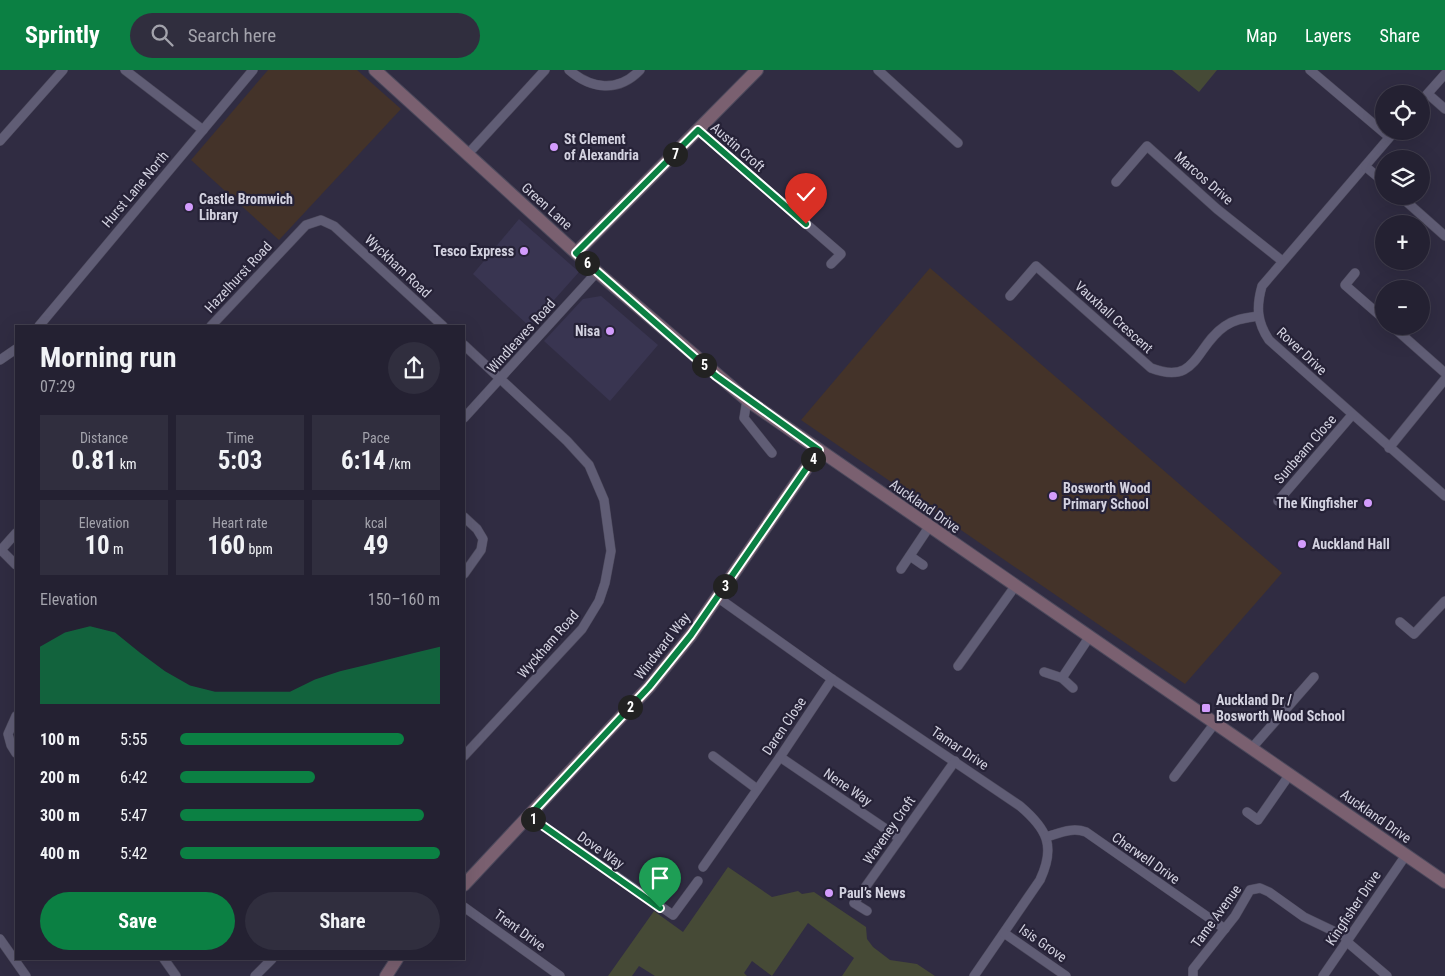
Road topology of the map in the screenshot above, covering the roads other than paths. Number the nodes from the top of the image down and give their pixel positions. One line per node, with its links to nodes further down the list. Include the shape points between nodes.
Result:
1 (63, 70): 18 (street)
2 (124, 70): 16 (street)
3 (253, 70): 16 (street, Hurst Lane North)
4 (375, 70): 21 (street, Green Lane)
5 (545, 70): 21 (street)
6 (569, 70): 7 (street, via 594,86 622,83)
7 (640, 70)
8 (758, 70): 17 (street)
9 (878, 70): 20 (street)
10 (1310, 70): 15 (street)
11 (1445, 74): 12 (street)
12 (1430, 92)
13 (1430, 96): 14 (street)
14 (1445, 109)
15 (1375, 121)
16 (202, 130): 36 (street, Hurst Lane North)
17 (698, 130): 28 (street); 30 (street, Austin Croft, via 841,254)
18 (0, 140)
19 (1387, 140): 22 (street, Rover Drive)
20 (958, 143)
21 (467, 155): 28 (street, Green Lane)
22 (1366, 167): 23 (street); 29 (street, Rover Drive)
23 (1375, 174)
24 (1116, 182): 29 (street, Marcos Drive, via 1147,146 1217,209)
25 (1410, 205): 27 (street)
26 (334, 226): 37 (street, Hazelhurst Road, via 321,220 306,225); 38 (street, Wyckham Road)
27 (1445, 236)
28 (576, 253): 31 (street, Green Lane)
29 (1281, 260): 35 (street, Rover Drive, via 1262,286 1257,304)
30 (831, 264)
31 (598, 272): 44 (street, Windleaves Road); 46 (street, Green Lane)
32 (1355, 273): 34 (street, via 1344,285)
33 (1010, 296): 35 (street, Vauxhall Crescent, via 1036,266 1151,368 1165,373 1177,373 1188,367 1223,327 1236,320)
34 (1375, 311)
35 (1258, 316): 47 (street, Rover Drive, via 1260,328 1269,340)
36 (40, 325)
37 (212, 325)
38 (442, 325)
39 (1402, 335): 43 (street)
40 (465, 346): 44 (street, Wyckham Road)
41 (15, 350): 42 (street)
42 (0, 360)
43 (1445, 373)
44 (501, 379): 48 (street, Windleaves Road); 78 (street, Wyckham Road, via 589,465 604,500 611,552 599,601 582,629)
45 (1445, 379): 49 (street)
46 (748, 400): 50 (street, Green Lane); 51 (street, via 744,418)
47 (1352, 415): 49 (street, Rover Drive); 53 (street, Sunbeam Close)
48 (465, 417)
49 (1390, 448): 52 (street, Rover Drive)
50 (819, 450): 55 (street, Auckland Drive); 64 (street, Windward Way)
51 (772, 453)
52 (1445, 496)
53 (1278, 501)
54 (465, 518): 62 (street, via 483,539 481,550)
55 (929, 527): 58 (street); 63 (street, Auckland Drive)
56 (15, 535): 57 (street)
57 (0, 550): 59 (street)
58 (910, 556): 60 (street); 61 (street)
59 (15, 564)
60 (923, 565)
61 (901, 569)
62 (465, 573)
63 (1016, 585): 67 (street, Auckland Drive); 68 (street)
64 (717, 597): 72 (street, Tamar Drive); 86 (street, Windward Way, via 649,687)
65 (1445, 601): 66 (street, via 1414,634)
66 (1400, 622)
67 (1090, 636): 71 (street); 75 (street, Auckland Drive)
68 (958, 666)
69 (1044, 672): 71 (street)
70 (1314, 677): 77 (street)
71 (1062, 678): 73 (street)
72 (832, 679): 80 (street, Daren Close); 81 (street, Tamar Drive)
73 (1073, 688)
74 (15, 718): 76 (street, via 8,734)
75 (1215, 723): 77 (street, Auckland Drive); 83 (street)
76 (13, 749)
77 (1251, 749): 82 (street, Auckland Drive)
78 (465, 755)
79 (713, 756): 84 (street)
80 (780, 758): 84 (street, Daren Close); 88 (street, Nene Way)
81 (954, 761): 87 (street, Tamar Drive, via 1037,820); 88 (street, Waveney Croft)
82 (1290, 774): 85 (street, via 1258,820); 89 (street, Auckland Drive)
83 (1174, 777)
84 (757, 789): 90 (street, Daren Close)
85 (1247, 812)
86 (529, 816): 91 (street, Dove Way, via 673,915); 93 (street, Windward Way)
87 (1046, 837): 96 (street, Cherwell Drive, via 1077,829 1086,832); 97 (street, Tamar Drive, via 1049,856 1040,880)
88 (899, 838): 95 (street, Waveney Croft, via 854,902)
89 (1406, 855): 92 (street, Auckland Drive); 99 (street, Kingfisher Drive)
90 (703, 868)
91 (698, 881)
92 (1445, 882)
93 (465, 883)
94 (465, 908): 107 (street, Trent Drive)
95 (867, 912)
96 (1225, 929): 99 (street, Tame Avenue, via 1250,890 1260,888); 110 (street, Tame Avenue)
97 (1004, 933): 108 (street, Tamar Drive); 109 (street, Isis Grove)
98 (0, 939): 103 (street)
99 (1347, 940): 111 (street, Kingfisher Drive); 112 (street, Tame Avenue)
100 (165, 960): 104 (street)
101 (271, 960): 105 (street)
102 (396, 960): 106 (street)
103 (26, 976)
104 (176, 976)
105 (255, 976)
106 (386, 976)
107 (560, 976)
108 (974, 976)
109 (1066, 976)
110 (1192, 976)
111 (1322, 976)
112 (1387, 976)

